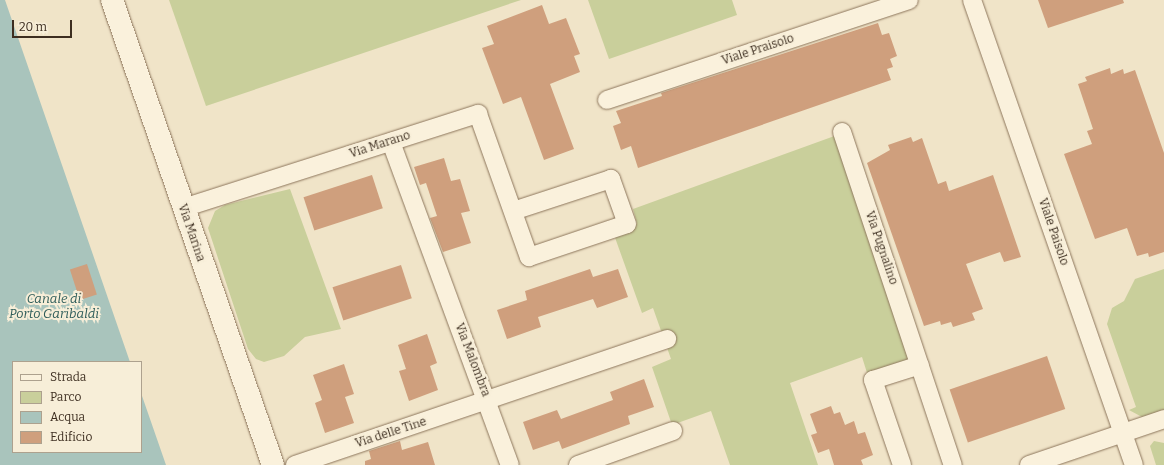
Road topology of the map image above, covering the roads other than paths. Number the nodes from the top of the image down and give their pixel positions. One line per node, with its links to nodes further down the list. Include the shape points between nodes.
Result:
1 (112, 0): 7 (street, Via Marina)
2 (909, 0): 4 (street, Viale Praisolo)
3 (972, 0): 14 (street, Viale Paisolo)
4 (607, 100)
5 (842, 132): 10 (street, Via Pugnalino)
6 (391, 142): 7 (street, Via Marano); 8 (street, Via Marano, via 478,114); 11 (street, Via Malombra)
7 (182, 208): 15 (street, Via Marina)
8 (513, 212): 8 (street, via 529,257 627,224 611,178)
9 (667, 339): 11 (street, Via Malombra)
10 (920, 365): 19 (street, via 873,380); 20 (street, Via Pugnalino)
11 (487, 402): 16 (street, Via delle Tine); 17 (street)
12 (1164, 419): 14 (street)
13 (673, 431): 18 (street)
14 (1123, 433): 21 (street); 22 (street, Viale Paisolo)
15 (273, 465)
16 (295, 465)
17 (510, 465)
18 (578, 465)
19 (902, 465)
20 (954, 465)
21 (1029, 465)
22 (1134, 465)

